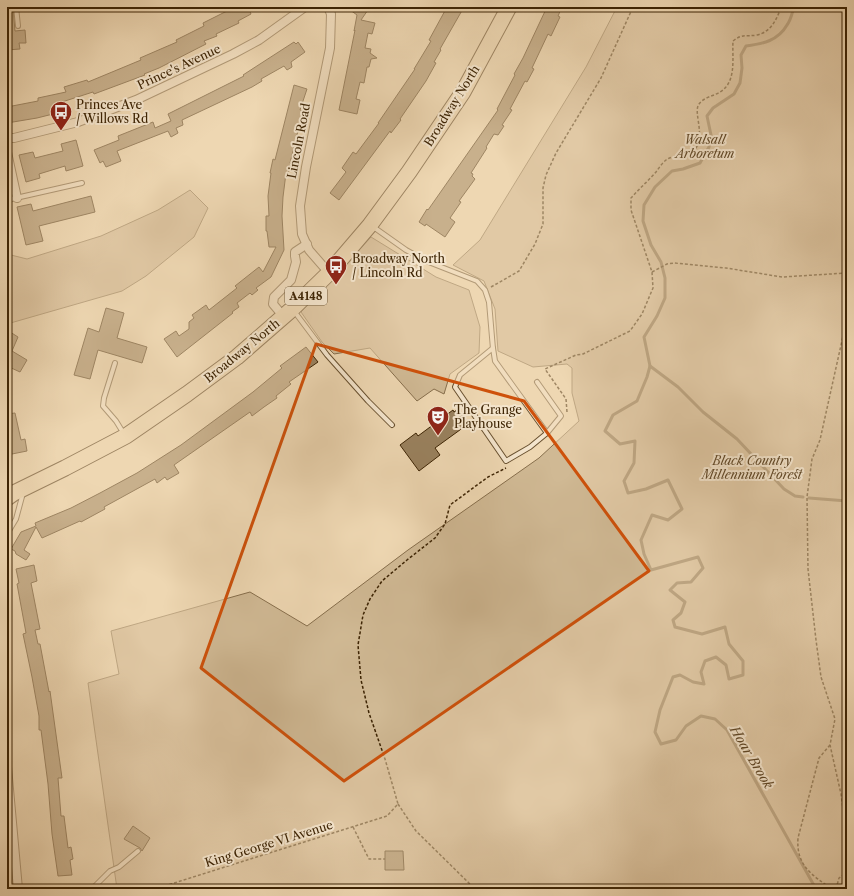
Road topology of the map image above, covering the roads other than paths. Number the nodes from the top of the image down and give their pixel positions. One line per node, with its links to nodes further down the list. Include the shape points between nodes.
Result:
1 (16, 7): 5 (lane)
2 (305, 7): 6 (street, Prince's Avenue, via 259,40 136,100 78,122)
3 (328, 7): 12 (street, Lincoln Road, via 331,14 330,48 300,206 302,234)
4 (509, 7): 11 (highway, Broadway North / A4148, via 463,92)
5 (18, 26)
6 (7, 138)
7 (7, 152): 9 (street)
8 (82, 183): 9 (lane)
9 (17, 198): 10 (lane)
10 (7, 200)
11 (370, 225): 13 (highway, Broadway North / A4148); 15 (lane, via 426,261 477,281 485,290 489,302)
12 (307, 244): 13 (street, Lincoln Road, via 309,250); 14 (street, via 296,252 291,280 274,297 272,304)
13 (329, 272): 14 (highway, Broadway North / A4148)
14 (288, 313): 18 (lane); 20 (highway, Broadway North / A4148, via 238,357)
15 (493, 349): 19 (lane, via 495,361); 19 (lane, via 460,375 455,387 506,461)
16 (115, 363): 20 (lane, via 103,406)
17 (537, 382): 19 (lane, via 561,416)
18 (392, 425)
19 (547, 433)
20 (126, 436): 21 (highway, Broadway North / A4148)
21 (13, 493): 22 (lane, via 16,519)
22 (7, 534)
23 (7, 767): 24 (street)
24 (10, 846): 26 (street)
25 (138, 851): 27 (lane, via 110,871)
26 (18, 889)
27 (92, 889)

